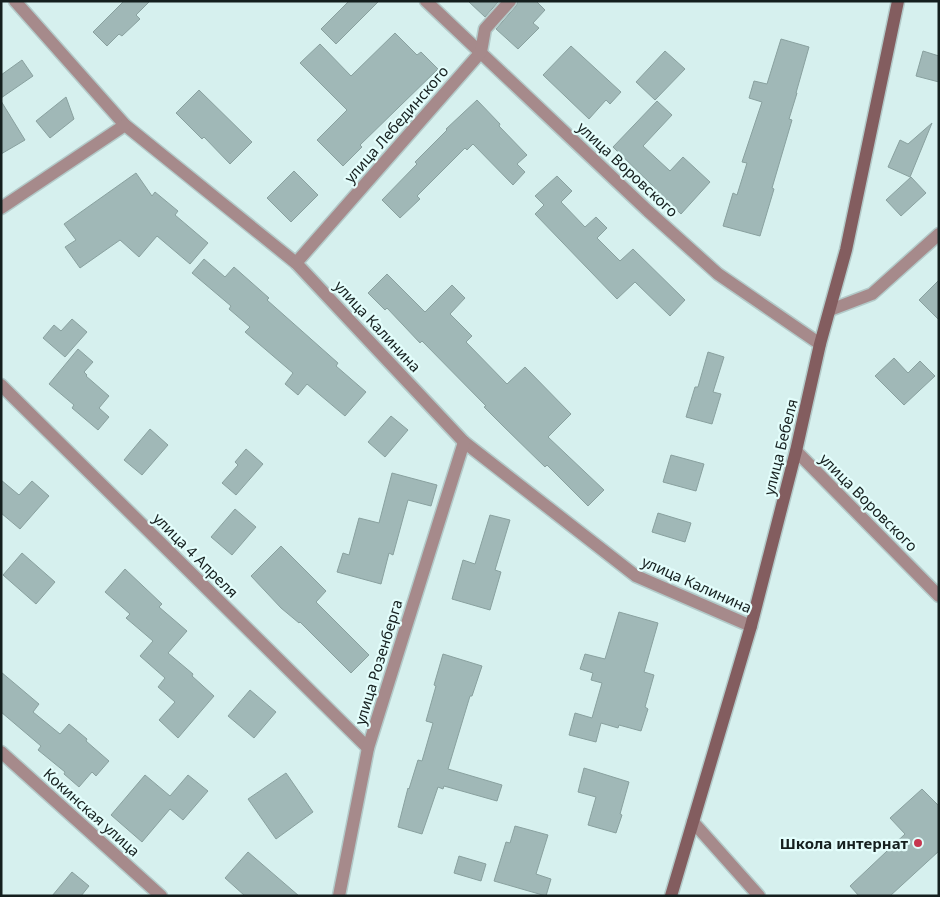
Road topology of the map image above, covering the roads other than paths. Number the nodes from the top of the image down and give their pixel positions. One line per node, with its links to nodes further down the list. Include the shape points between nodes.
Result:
1 (14, 1): 6 (street, улица Калинина)
2 (426, 1): 5 (street, улица Воровского)
3 (510, 1): 5 (street, улица Лебединского, via 485,29)
4 (898, 1): 10 (street, улица Бебеля, via 846,250)
5 (481, 52): 9 (street, улица Лебединского); 11 (street, улица Воровского, via 718,274)
6 (125, 126): 7 (street); 9 (street, улица Калинина)
7 (1, 208)
8 (939, 234): 10 (street, via 872,294)
9 (296, 263): 13 (street, улица Калинина)
10 (830, 310): 11 (street, улица Бебеля)
11 (820, 344): 14 (street, улица Бебеля)
12 (1, 385): 17 (street, улица 4 Апреля)
13 (464, 442): 16 (street, улица Калинина, via 636,576); 17 (street, улица Розенберга)
14 (796, 451): 15 (street, улица Воровского); 16 (street, улица Бебеля)
15 (939, 596)
16 (751, 626): 19 (street, улица Бебеля)
17 (368, 748): 21 (street, улица Розенберга)
18 (1, 752): 20 (street, Кокинская улица)
19 (694, 822): 22 (street, улица Бебеля); 23 (street)
20 (161, 896)
21 (338, 896)
22 (672, 896)
23 (759, 896)

